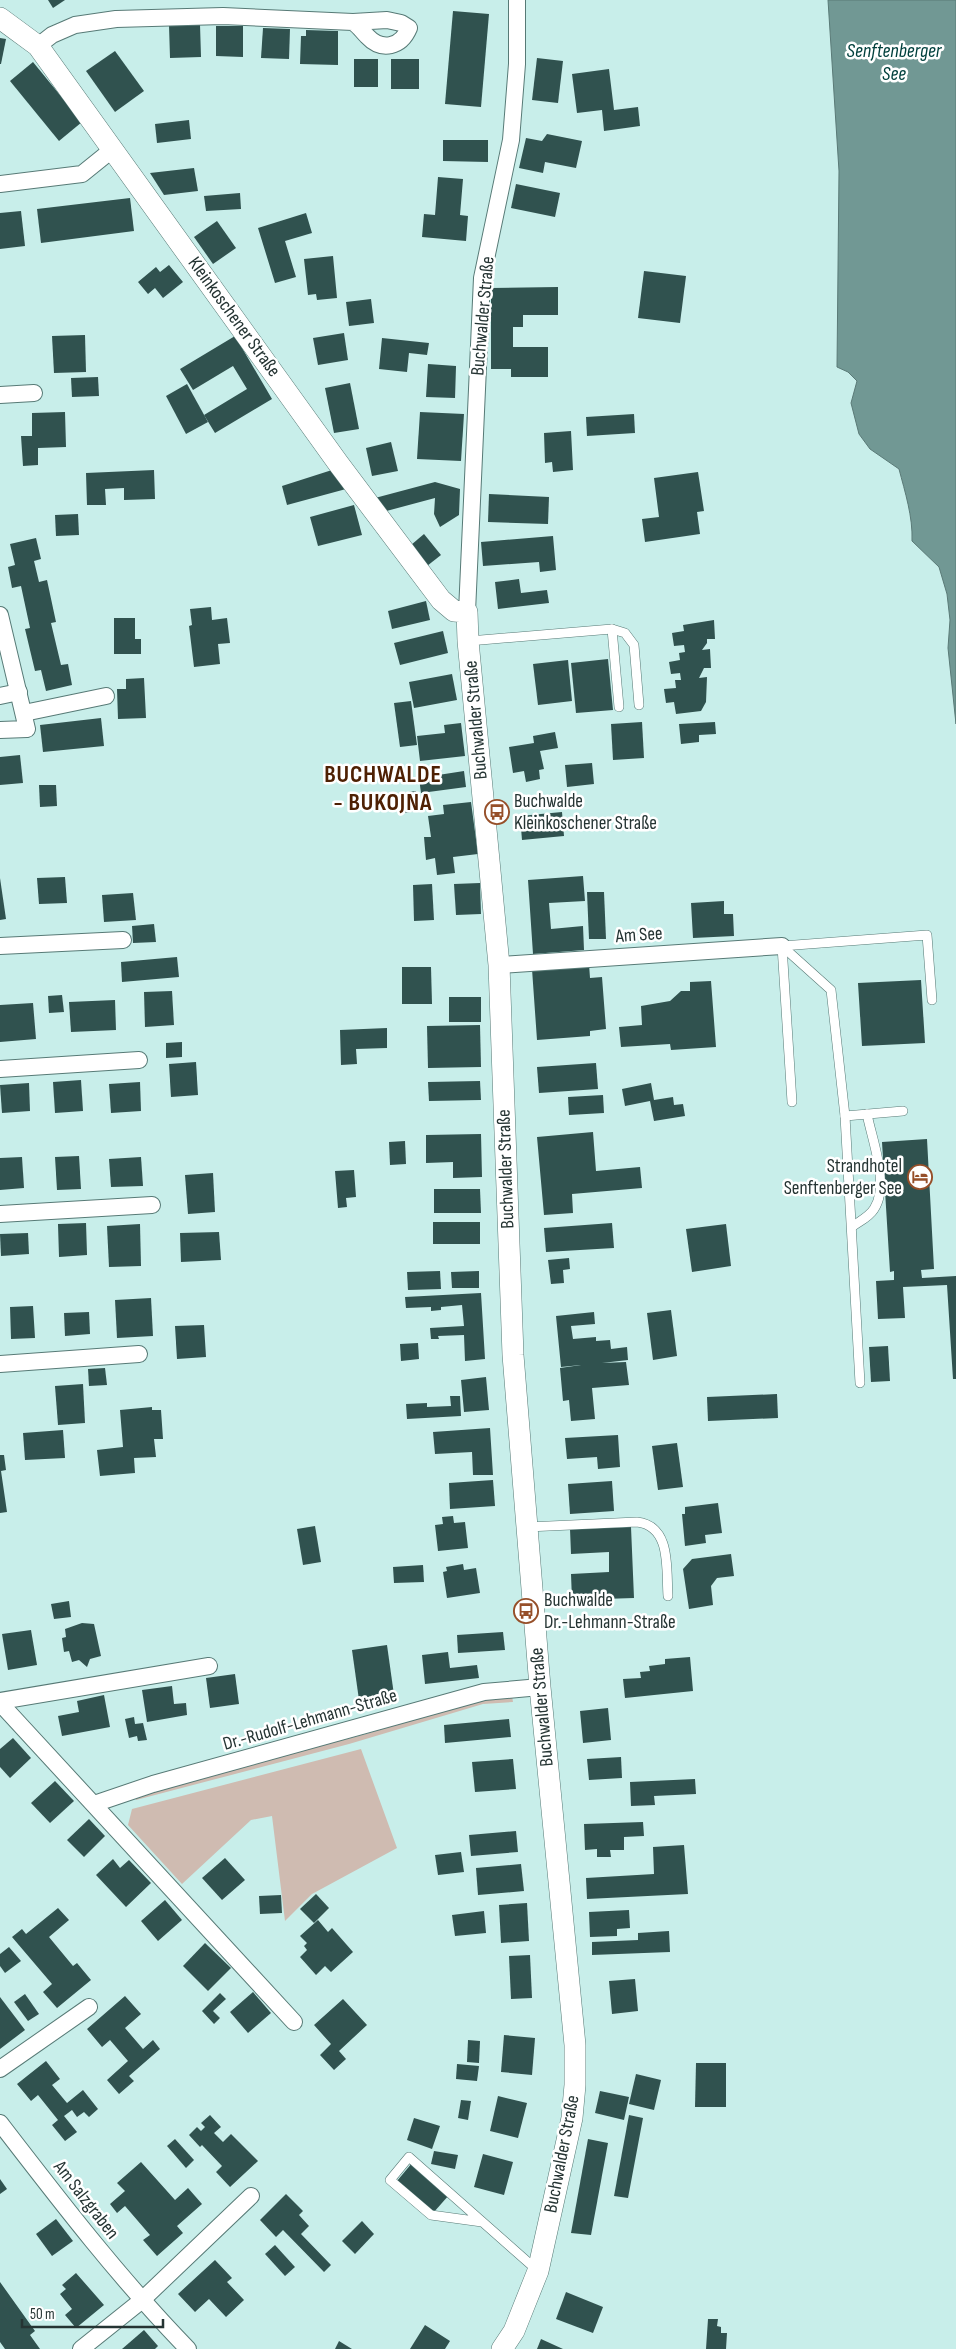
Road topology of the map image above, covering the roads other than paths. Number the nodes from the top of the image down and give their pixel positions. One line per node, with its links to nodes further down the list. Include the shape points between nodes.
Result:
1 (517, 0): 9 (street, Buchwalder Straße, via 517,64 511,140 482,278)
2 (0, 18): 4 (street, Kleinkoschener Straße)
3 (353, 22): 4 (street, via 223,16 116,19 75,25 52,35)
4 (38, 46): 5 (street, Kleinkoschener Straße)
5 (113, 149): 6 (street, via 82,174); 9 (street, Kleinkoschener Straße, via 338,464 436,593 448,607)
6 (0, 184)
7 (34, 393): 8 (street)
8 (0, 395)
9 (467, 612): 12 (street, Buchwalder Straße)
10 (0, 616): 13 (street)
11 (612, 629): 12 (lane); 16 (lane, via 625,633 634,644); 17 (lane)
12 (468, 641): 23 (street, Buchwalder Straße)
13 (19, 692): 14 (street); 18 (street)
14 (0, 696)
15 (106, 696): 18 (street)
16 (639, 706)
17 (619, 707)
18 (24, 713): 19 (street, via 27,729)
19 (0, 730)
20 (123, 940): 21 (street)
21 (0, 946)
22 (782, 946): 23 (street, Am See); 24 (lane, via 927,935); 27 (lane); 30 (lane, via 831,990)
23 (499, 965): 37 (street, Buchwalder Straße, via 513,1355)
24 (932, 1000)
25 (139, 1060): 26 (street)
26 (0, 1069)
27 (792, 1102)
28 (903, 1110): 29 (lane)
29 (867, 1114): 30 (lane); 33 (lane, via 879,1166 878,1198 869,1215)
30 (845, 1116): 33 (lane)
31 (152, 1205): 32 (street)
32 (0, 1214)
33 (853, 1226): 36 (lane)
34 (139, 1354): 35 (street)
35 (0, 1364)
36 (860, 1383)
37 (527, 1528): 38 (lane, via 637,1522 651,1526 663,1542); 40 (street, Buchwalder Straße)
38 (668, 1596)
39 (209, 1666): 41 (street)
40 (540, 1687): 42 (street, Dr.-Rudolf-Lehmann-Straße, via 484,1692 153,1784); 49 (street, Buchwalder Straße, via 575,2045 575,2085 572,2118)
41 (0, 1702): 42 (street)
42 (94, 1804): 44 (street)
43 (89, 2007): 45 (street)
44 (294, 2022)
45 (0, 2069)
46 (0, 2123): 50 (street, Am Salzgraben)
47 (251, 2196): 50 (street)
48 (482, 2222): 48 (lane, via 409,2157 390,2180 431,2215); 49 (lane)
49 (538, 2271): 53 (street, Buchwalder Straße, via 514,2331)
50 (141, 2301): 51 (street); 52 (street, Am Salzgraben)
51 (81, 2349)
52 (188, 2349)
53 (502, 2349)

